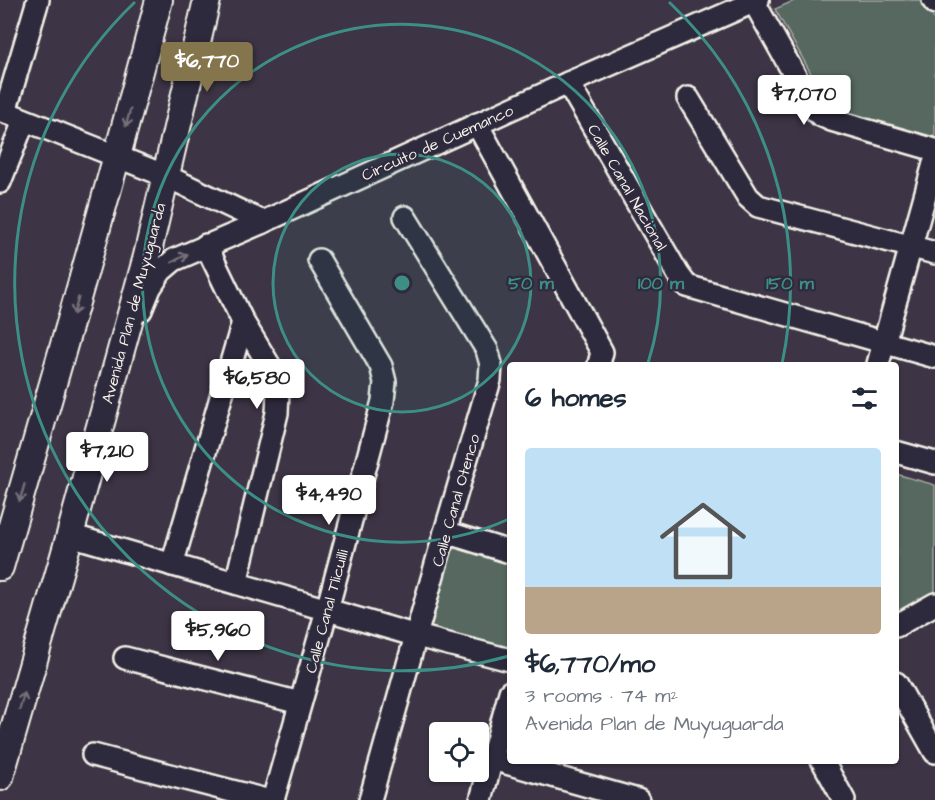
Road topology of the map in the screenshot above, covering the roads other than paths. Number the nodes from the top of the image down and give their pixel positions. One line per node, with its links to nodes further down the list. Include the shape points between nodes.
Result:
1 (38, 0): 7 (street)
2 (159, 0): 11 (main road, one-way to 11)
3 (207, 0): 13 (main road, Avenida Plan de Muyuguarda)
4 (756, 1): 5 (street, Circuito de Cuemanco); 10 (street, via 820,115)
5 (568, 83): 9 (street, Circuito de Cuemanco); 22 (street, Calle Canal Nacional, via 687,286)
6 (688, 98): 18 (street, via 748,197 758,206)
7 (2, 111): 8 (street)
8 (24, 121): 11 (street); 14 (street)
9 (477, 124): 16 (street, Circuito de Cuemanco); 25 (street)
10 (935, 150)
11 (117, 158): 13 (street); 33 (main road, one-way to 33)
12 (935, 160): 18 (street)
13 (166, 176): 16 (street); 24 (main road, Avenida Plan de Muyuguarda)
14 (0, 182)
15 (405, 217): 29 (street, Calle Canal Otenco, via 487,350 491,364 490,380)
16 (263, 222): 17 (street, Circuito de Cuemanco)
17 (206, 245): 21 (street); 24 (street, Circuito de Cuemanco, one-way to 17, via 161,271 174,260)
18 (911, 246): 19 (street); 22 (street)
19 (935, 253)
20 (318, 260): 36 (street, Calle Canal Tlicuilli, via 381,366 385,382)
21 (243, 322): 32 (street); 34 (street, via 277,378 278,391 277,413)
22 (884, 342): 23 (street, Calle Canal Nacional); 26 (street)
23 (935, 357)
24 (118, 360): 30 (main road, Avenida Plan de Muyuguarda)
25 (604, 360)
26 (879, 362)
27 (899, 453): 28 (street)
28 (935, 463)
29 (445, 532): 31 (street); 38 (street, Calle Canal Otenco)
30 (70, 535): 32 (street); 50 (main road, Avenida Plan de Muyuguarda, one-way to 30)
31 (507, 551)
32 (172, 565): 34 (street)
33 (0, 567)
34 (236, 583): 36 (street)
35 (935, 603): 37 (street)
36 (327, 610): 38 (street); 42 (street, Calle Canal Tlicuilli)
37 (899, 624)
38 (417, 636): 40 (street); 53 (street, Calle Canal Otenco)
39 (125, 658): 42 (street)
40 (507, 659)
41 (899, 688): 44 (street)
42 (300, 703): 52 (street, Calle Canal Tlicuilli)
43 (507, 703): 46 (street)
44 (935, 752)
45 (93, 755): 51 (street)
46 (492, 759): 47 (street); 54 (street)
47 (507, 763)
48 (510, 764): 55 (street)
49 (824, 764): 56 (street)
50 (0, 777)
51 (266, 800)
52 (273, 800)
53 (370, 800)
54 (481, 800)
55 (638, 800)
56 (844, 800)

